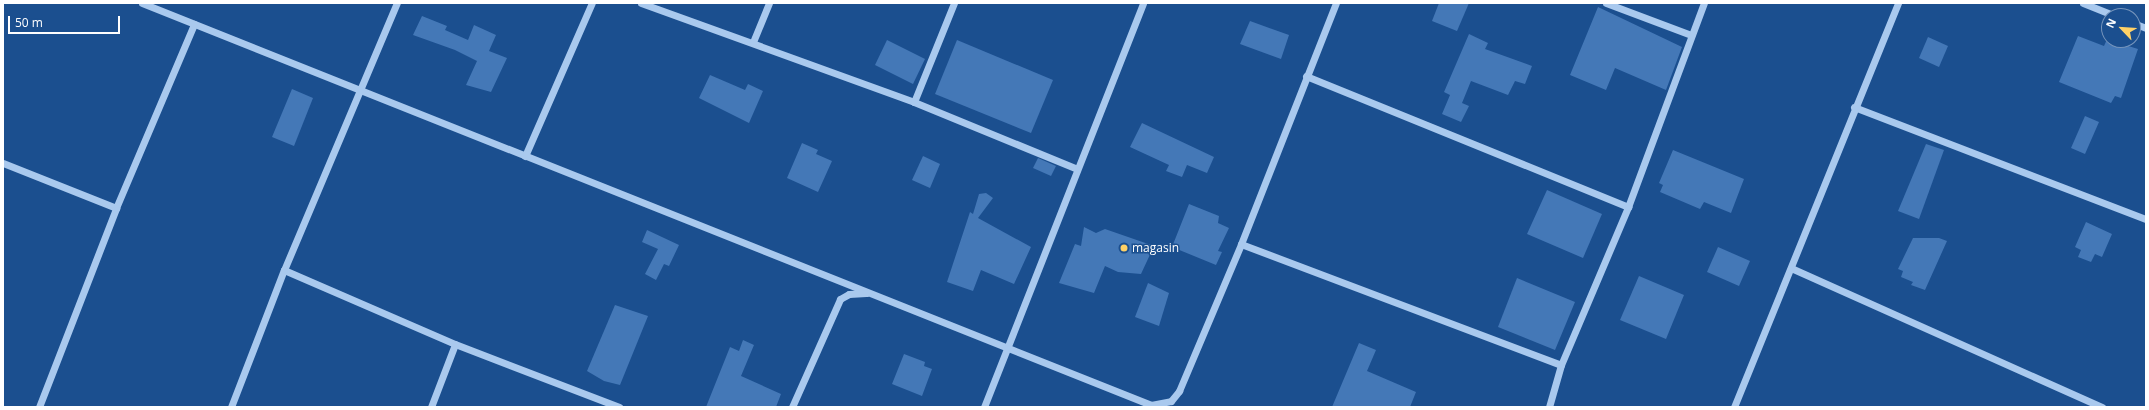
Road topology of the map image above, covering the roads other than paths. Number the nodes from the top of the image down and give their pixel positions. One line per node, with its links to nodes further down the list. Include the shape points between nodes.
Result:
1 (142, 3): 14 (street)
2 (397, 3): 18 (street)
3 (592, 3): 21 (street)
4 (641, 3): 16 (street)
5 (769, 3): 16 (street)
6 (954, 3): 19 (street)
7 (1143, 3): 23 (street)
8 (1336, 3): 17 (street)
9 (1606, 3): 15 (street)
10 (1704, 3): 15 (street)
11 (1898, 3): 20 (street)
12 (2083, 3): 13 (street)
13 (2101, 10)
14 (194, 24): 18 (street); 25 (street)
15 (1691, 35): 24 (street)
16 (753, 42): 19 (street)
17 (1306, 76): 24 (street); 27 (street)
18 (361, 91): 21 (street); 29 (street)
19 (914, 102): 23 (street)
20 (1854, 107): 26 (street); 28 (street)
21 (525, 156): 30 (street)
22 (3, 163): 25 (street)
23 (1077, 169): 32 (street)
24 (1628, 207): 33 (street)
25 (116, 208): 35 (street)
26 (2146, 219)
27 (1241, 244): 33 (street); 34 (street, via 1178,391 1171,401)
28 (1791, 268): 42 (street); 43 (street)
29 (284, 270): 31 (street); 36 (street)
30 (871, 293): 32 (street); 39 (street, via 849,294 840,299)
31 (455, 344): 37 (street); 38 (street)
32 (1006, 347): 34 (street); 40 (street)
33 (1561, 365): 41 (street)
34 (1154, 406)
35 (39, 407)
36 (231, 407)
37 (430, 407)
38 (619, 407)
39 (792, 407)
40 (984, 407)
41 (1549, 407)
42 (1734, 407)
43 (2102, 407)

